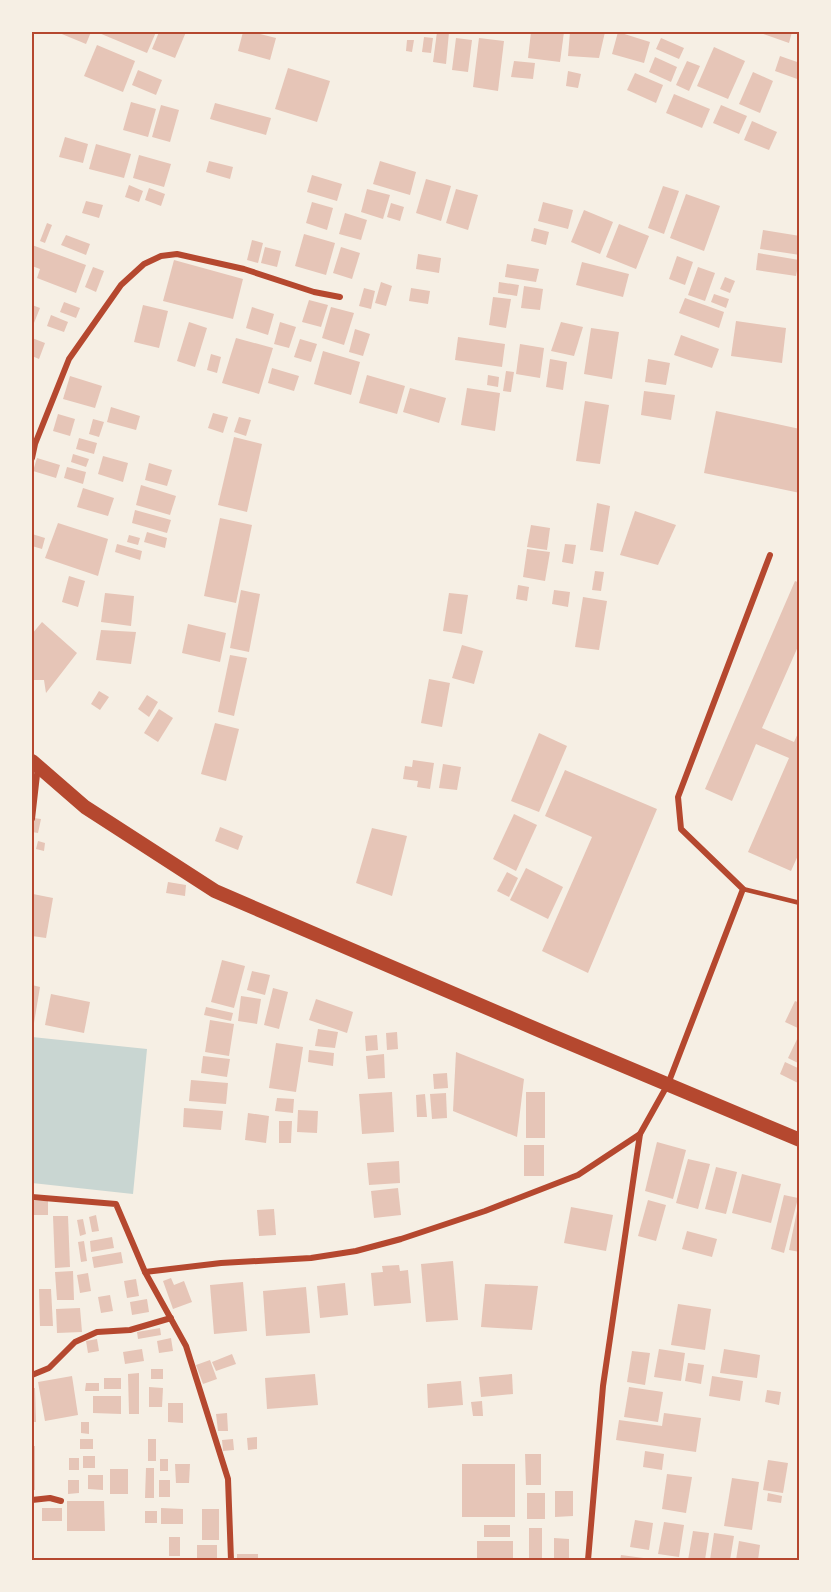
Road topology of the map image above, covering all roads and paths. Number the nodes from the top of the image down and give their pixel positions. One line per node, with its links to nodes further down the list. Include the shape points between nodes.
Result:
1 (340, 297): 2 (street, via 177,254 144,264 121,285 69,359)
2 (32, 458)
3 (770, 555): 6 (street, via 678,797 681,829)
4 (35, 764): 5 (street); 8 (main road, via 85,807 215,891)
5 (32, 819)
6 (743, 889): 7 (lane); 8 (street)
7 (800, 903)
8 (668, 1084): 9 (street); 10 (main road)
9 (640, 1134): 12 (street, via 578,1175 401,1239 311,1258); 18 (street, via 603,1386)
10 (800, 1140)
11 (32, 1197): 12 (street, via 116,1204)
12 (145, 1272): 13 (street)
13 (171, 1318): 14 (street, via 130,1330 97,1332 75,1342 49,1368); 17 (street, via 186,1346 228,1479)
14 (32, 1375)
15 (32, 1500): 16 (street)
16 (62, 1501)
17 (231, 1560)
18 (588, 1560)

